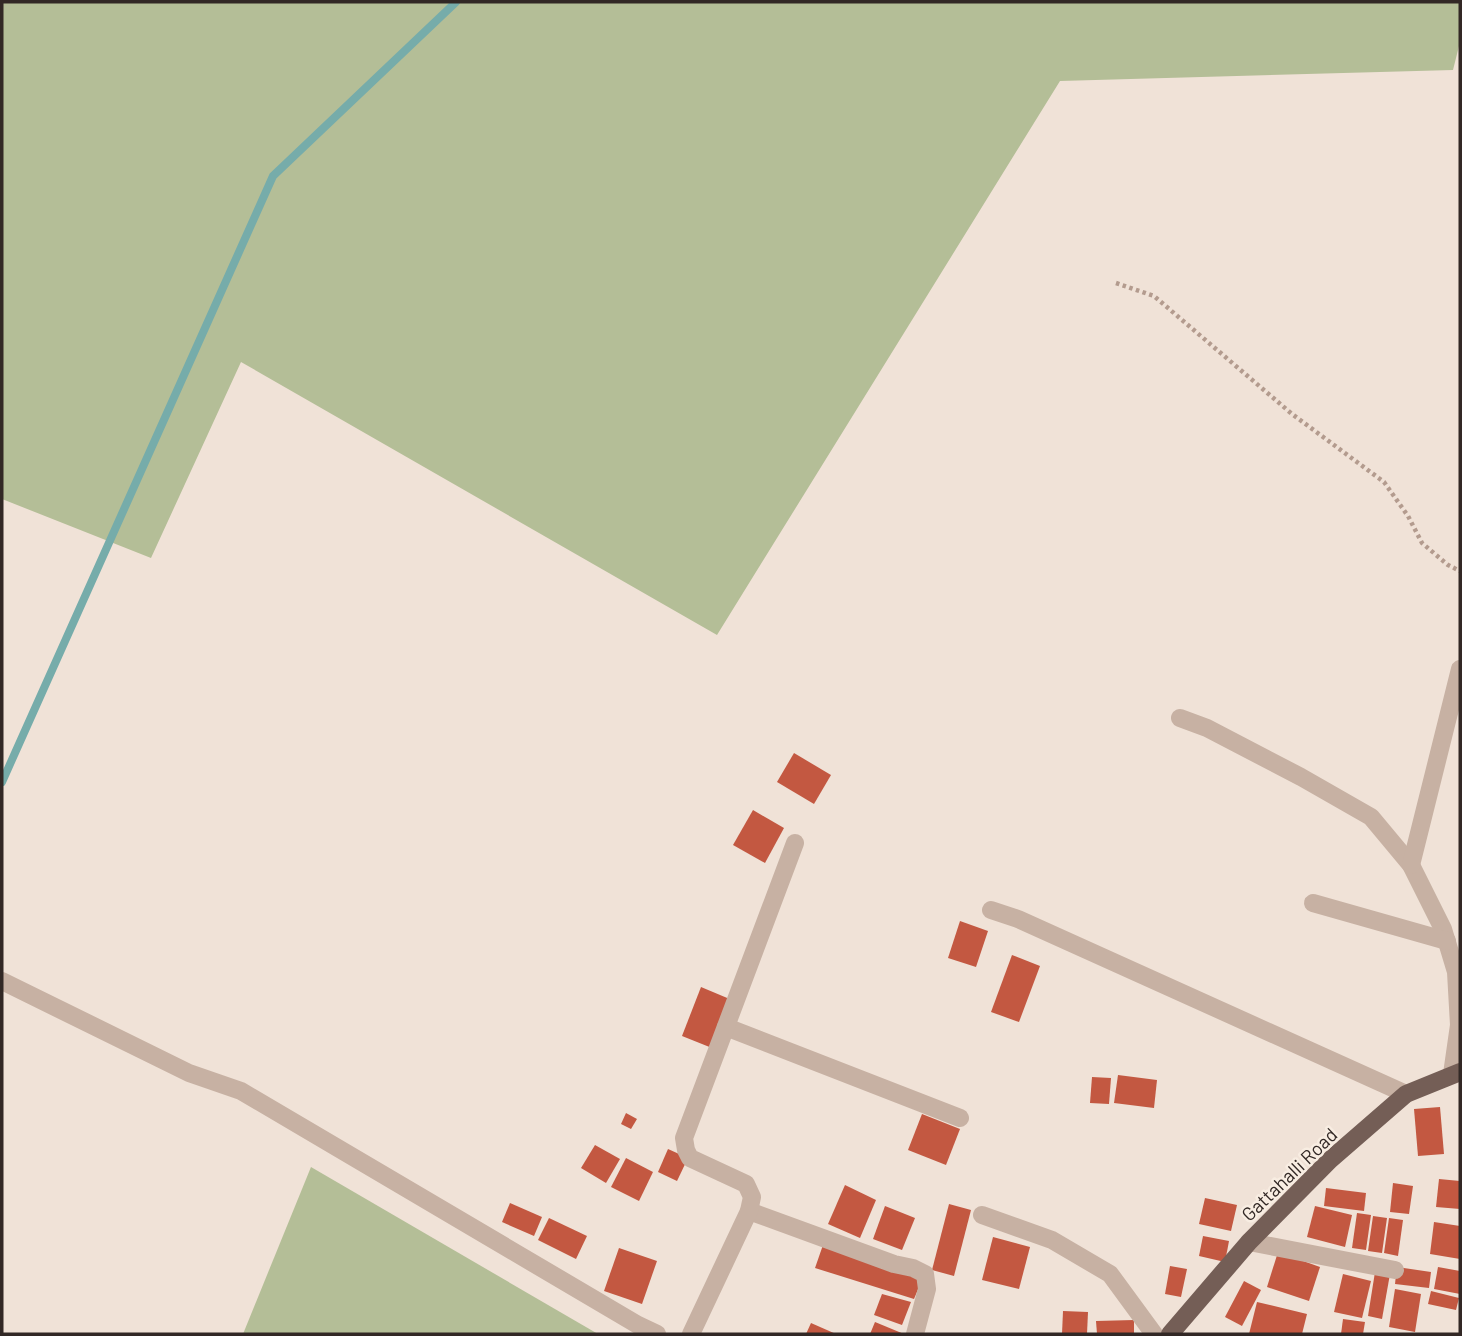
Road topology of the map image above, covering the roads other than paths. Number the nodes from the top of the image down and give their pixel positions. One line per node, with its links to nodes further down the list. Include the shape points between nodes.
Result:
1 (1460, 669): 4 (street)
2 (1180, 718): 4 (street, via 1371,817)
3 (795, 843): 9 (street)
4 (1411, 865): 7 (street)
5 (1313, 902): 7 (street)
6 (991, 910): 11 (street)
7 (1447, 942): 10 (street, via 1456,972)
8 (2, 981): 17 (street, via 189,1073 241,1091)
9 (726, 1027): 12 (street); 13 (street, via 684,1138 690,1158 746,1184 752,1197)
10 (1456, 1073): 11 (main road, Gattahalli Road)
11 (1406, 1094): 15 (main road, Gattahalli Road, via 1330,1160)
12 (960, 1118)
13 (749, 1211): 18 (street); 19 (street, via 925,1274 927,1289)
14 (982, 1215): 20 (street, via 1052,1240 1110,1274)
15 (1249, 1242): 16 (street); 21 (main road, Gattahalli Road)
16 (1395, 1270)
17 (657, 1334)
18 (691, 1334)
19 (915, 1334)
20 (1154, 1334)
21 (1170, 1334)

